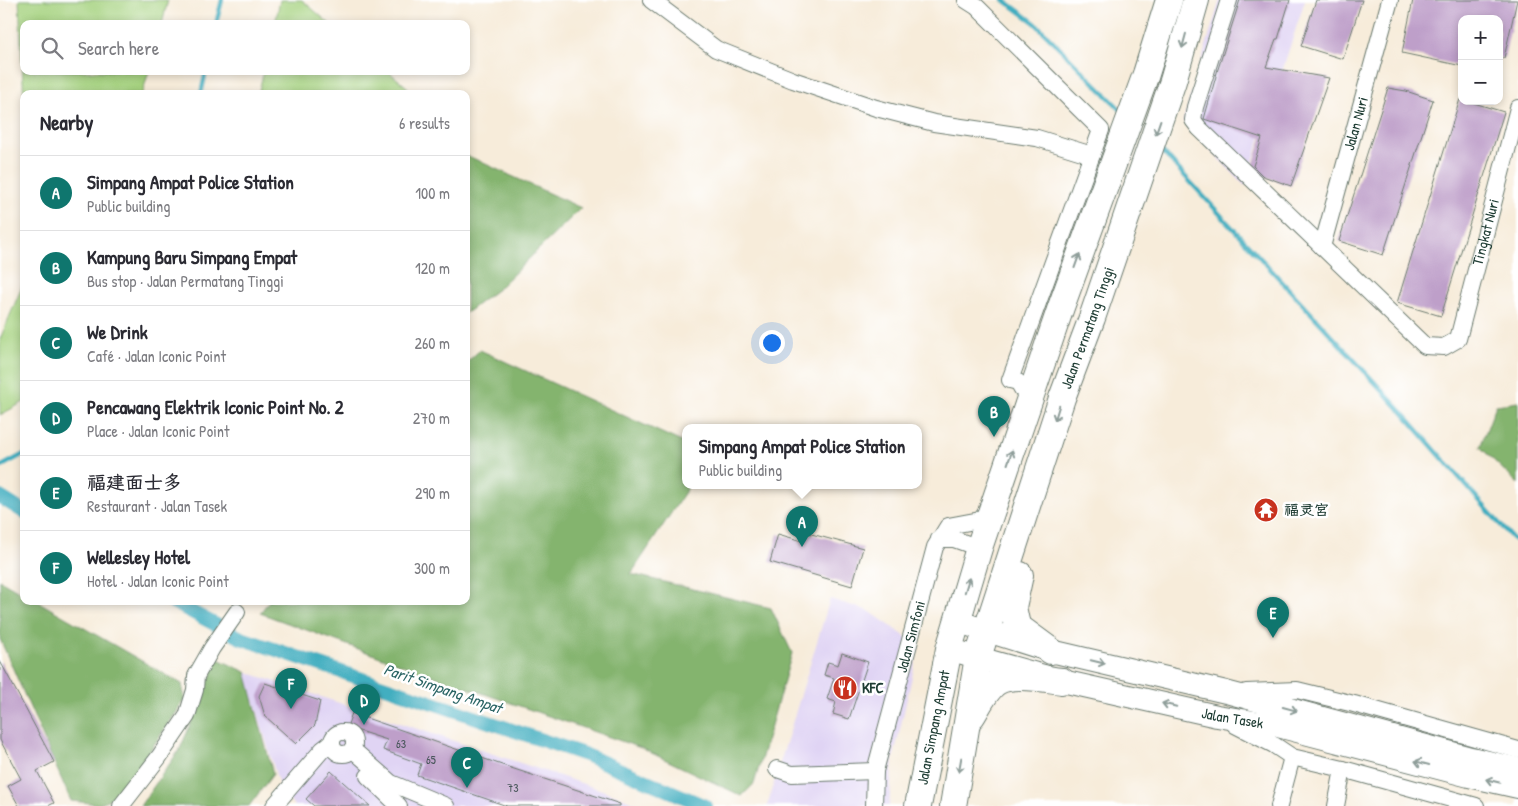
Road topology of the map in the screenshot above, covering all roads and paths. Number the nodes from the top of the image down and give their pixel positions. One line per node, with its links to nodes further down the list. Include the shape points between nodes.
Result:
1 (651, 0): 8 (street, via 716,49 794,80 876,108 934,123 1037,138)
2 (966, 0): 8 (street, via 977,7 1101,130)
3 (1169, 0): 10 (highway, Jalan Permatang Tinggi, one-way to 3, via 1046,350 1146,74)
4 (1196, 0): 11 (highway, Jalan Permatang Tinggi, one-way to 11, via 1173,81)
5 (1229, 0): 9 (street, via 1194,107 1193,120)
6 (1390, 0): 9 (street, Jalan Nuri)
7 (1518, 108): 9 (street, Tingkat Nuri, via 1458,339 1444,347 1425,346)
8 (1092, 155): 10 (street, via 1010,380)
9 (1322, 247)
10 (1024, 391): 12 (highway, Jalan Permatang Tinggi, one-way to 10)
11 (1039, 471): 15 (highway, Jalan Permatang Tinggi); 20 (highway, via 1034,518 1013,607 1018,626)
12 (994, 503): 13 (street, via 980,520 948,526); 14 (highway, Jalan Permatang Tinggi)
13 (939, 539): 14 (street, via 954,539); 33 (street, Jalan Simfoni)
14 (979, 548): 15 (highway); 17 (highway, Jalan Permatang Tinggi, one-way to 14)
15 (1010, 560): 18 (highway, Jalan Permatang Tinggi)
16 (235, 615): 36 (street, via 196,676 186,716)
17 (956, 621): 18 (main road, Jalan Tasek); 19 (highway, Jalan Permatang Tinggi)
18 (986, 631): 20 (main road, Jalan Tasek); 21 (highway, Jalan Permatang Tinggi)
19 (949, 649): 21 (main road, Jalan Tasek); 35 (highway, Jalan Simpang Ampat)
20 (1051, 650): 23 (main road, Jalan Tasek, one-way to 23)
21 (978, 657): 22 (main road, Jalan Tasek); 25 (highway, Jalan Simpang Ampat)
22 (1062, 681): 24 (main road, Jalan Tasek, one-way to 22); 25 (highway, via 1011,676 997,682)
23 (1226, 692): 26 (street, via 1297,690); 29 (main road, Jalan Tasek, one-way to 29)
24 (1217, 716): 28 (street, via 1261,737); 29 (main road, Jalan Tasek, one-way to 24)
25 (967, 724): 41 (highway, Jalan Simpang Ampat, one-way to 41)
26 (1518, 750)
27 (348, 751): 37 (street, via 340,754 332,742); 38 (street); 39 (street, via 391,783)
28 (1292, 757): 31 (street); 42 (street)
29 (1470, 767): 32 (main road, Jalan Tasek); 34 (main road, Jalan Tasek, one-way to 29)
30 (777, 769): 33 (street, via 792,774)
31 (1343, 769): 43 (street); 44 (street)
32 (1518, 769)
33 (875, 772): 40 (street, Jalan Simfoni)
34 (1518, 787)
35 (918, 804)
36 (121, 806)
37 (274, 806)
38 (399, 806)
39 (446, 806)
40 (874, 806)
41 (953, 806)
42 (1279, 806)
43 (1336, 806)
44 (1476, 806)

